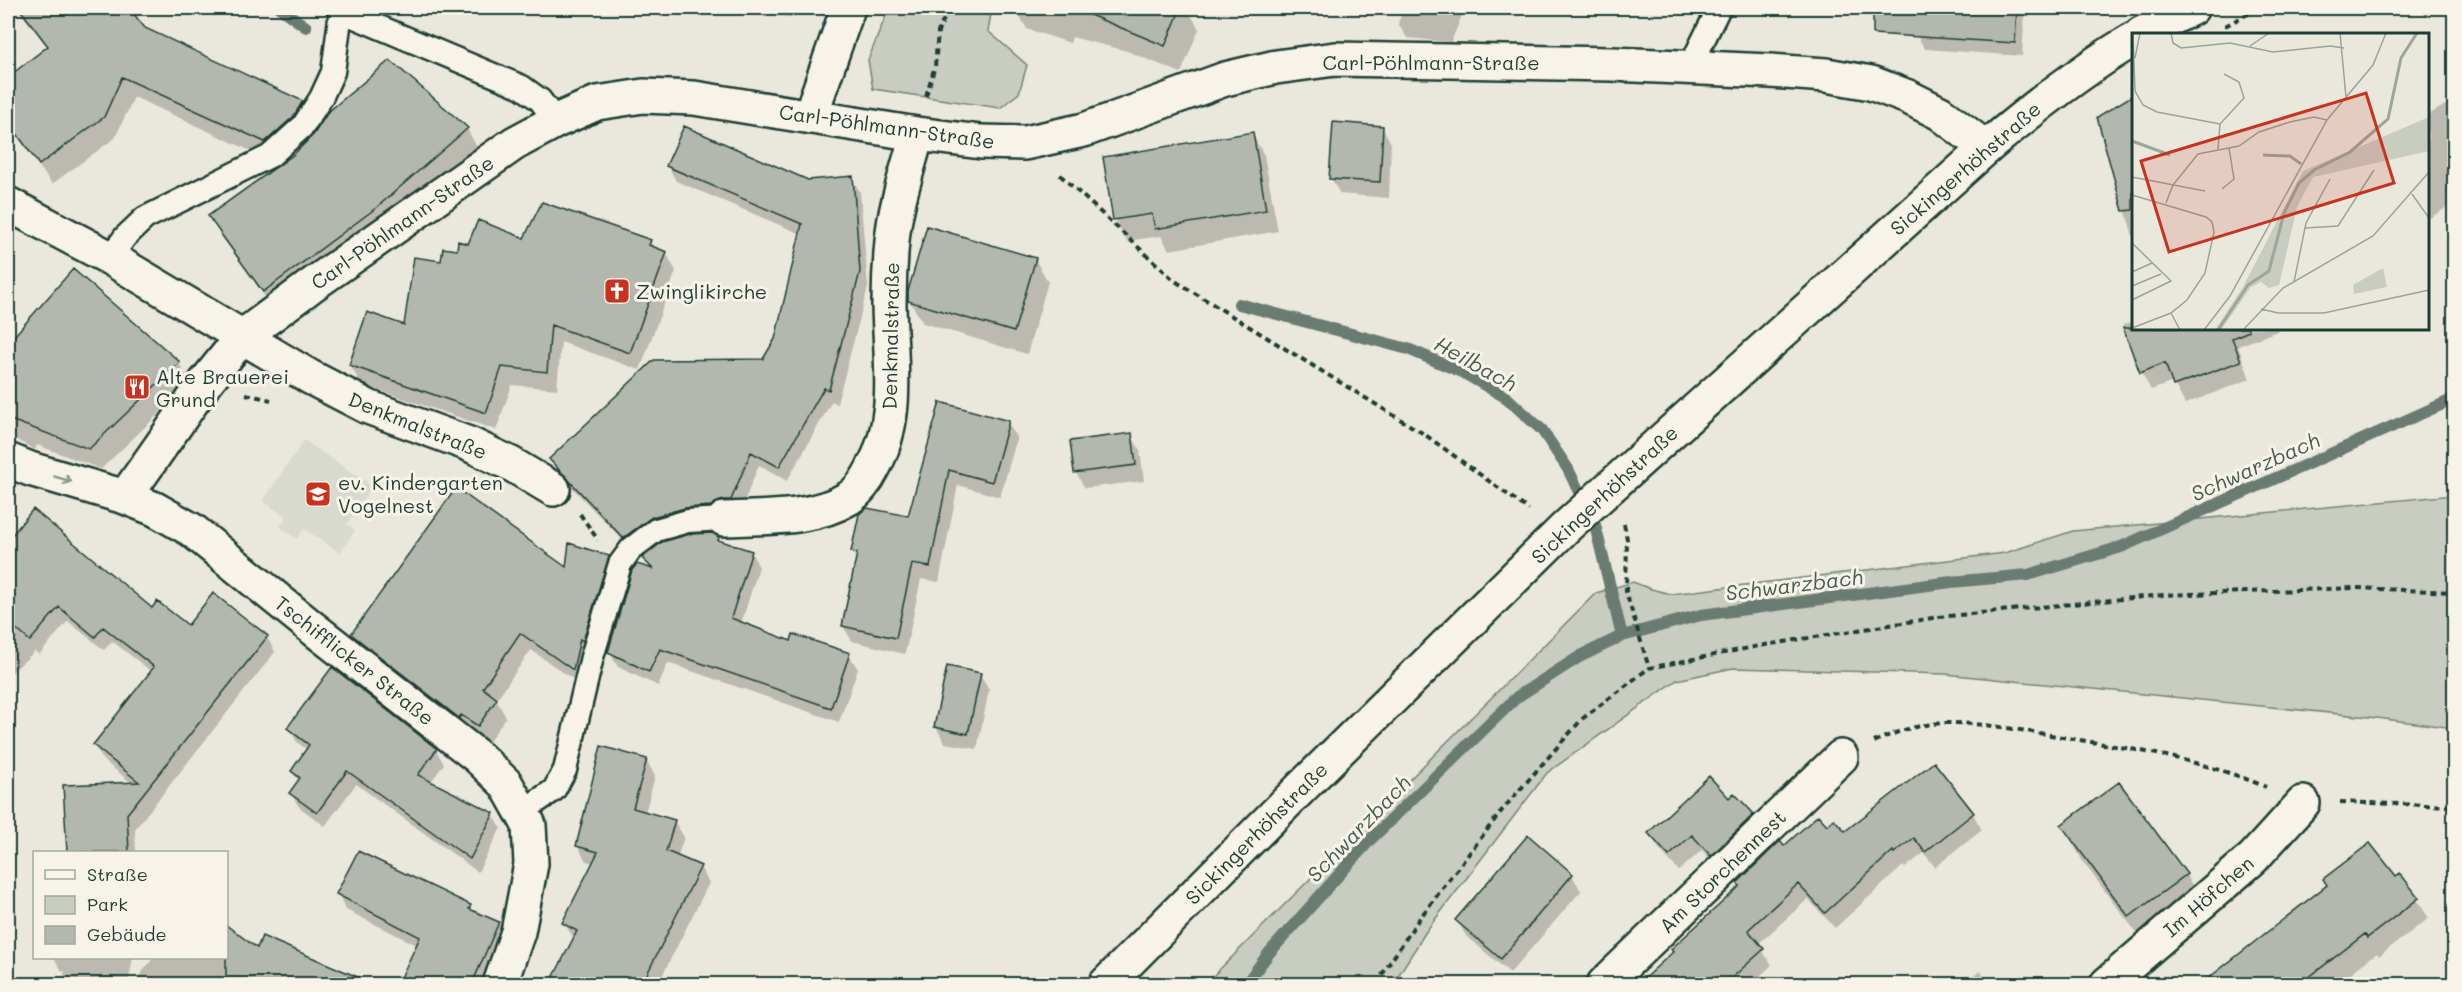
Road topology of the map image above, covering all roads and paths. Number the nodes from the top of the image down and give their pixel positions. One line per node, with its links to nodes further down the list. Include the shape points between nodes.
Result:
1 (848, 8): 11 (street)
2 (949, 8): 13 (path, via 938,32 935,66)
3 (1719, 8): 10 (lane)
4 (2192, 8): 8 (street)
5 (2259, 8): 7 (path)
6 (340, 9): 12 (lane, via 522,87 540,100); 17 (lane, via 333,72 303,126 270,156 145,218)
7 (2219, 29)
8 (2143, 33)
9 (2132, 40): 15 (street, Sickingerhöhstraße, via 2046,96)
10 (1689, 69): 14 (street, Carl-Pöhlmann-Straße, via 1335,59 1226,79 1084,130); 15 (street, Carl-Pöhlmann-Straße, via 1815,74 1871,83 1940,113)
11 (810, 117): 12 (street, Carl-Pöhlmann-Straße, via 693,98 643,96 597,103); 13 (street, Carl-Pöhlmann-Straße)
12 (556, 121): 18 (street, Carl-Pöhlmann-Straße, via 515,143)
13 (917, 134): 14 (street, Carl-Pöhlmann-Straße); 22 (street, Denkmalstraße, via 892,239 892,388 888,433 879,458 850,497 832,505 796,515)
14 (1025, 143): 24 (path, via 1175,281 1425,434)
15 (1986, 148): 24 (street, Sickingerhöhstraße)
16 (8, 204): 17 (street)
17 (110, 258): 18 (street)
18 (242, 337): 20 (street, Denkmalstraße, via 368,407 469,444); 21 (street)
19 (8, 460): 21 (street, Tschifflicker Straße, one-way to 21)
20 (553, 489): 25 (path, via 579,512 608,557)
21 (125, 497): 31 (street, Tschifflicker Straße, via 192,530 478,757 506,784)
22 (724, 519): 25 (lane, Denkmalstraße, via 688,521 656,530 631,549)
23 (1624, 520): 27 (path, via 1626,592)
24 (1563, 530): 33 (street, Sickingerhöhstraße)
25 (620, 564): 31 (lane, Denkmalstraße, via 592,657 565,770 554,790)
26 (2454, 592): 27 (path, via 2355,588 2163,595 1939,617 1759,645)
27 (1649, 668): 34 (path, via 1582,719 1503,809 1416,923)
28 (1840, 757): 29 (path, via 1901,729 1948,723 1998,727 2157,753 2234,774); 35 (street, Am Storchennest)
29 (2303, 802): 30 (path); 36 (street, Im Höfchen, via 2253,858)
30 (2454, 806)
31 (523, 811): 32 (street, Tschifflicker Straße, via 529,825 531,864 518,932)
32 (500, 984)
33 (1106, 984)
34 (1376, 984)
35 (1604, 984)
36 (2107, 984)

